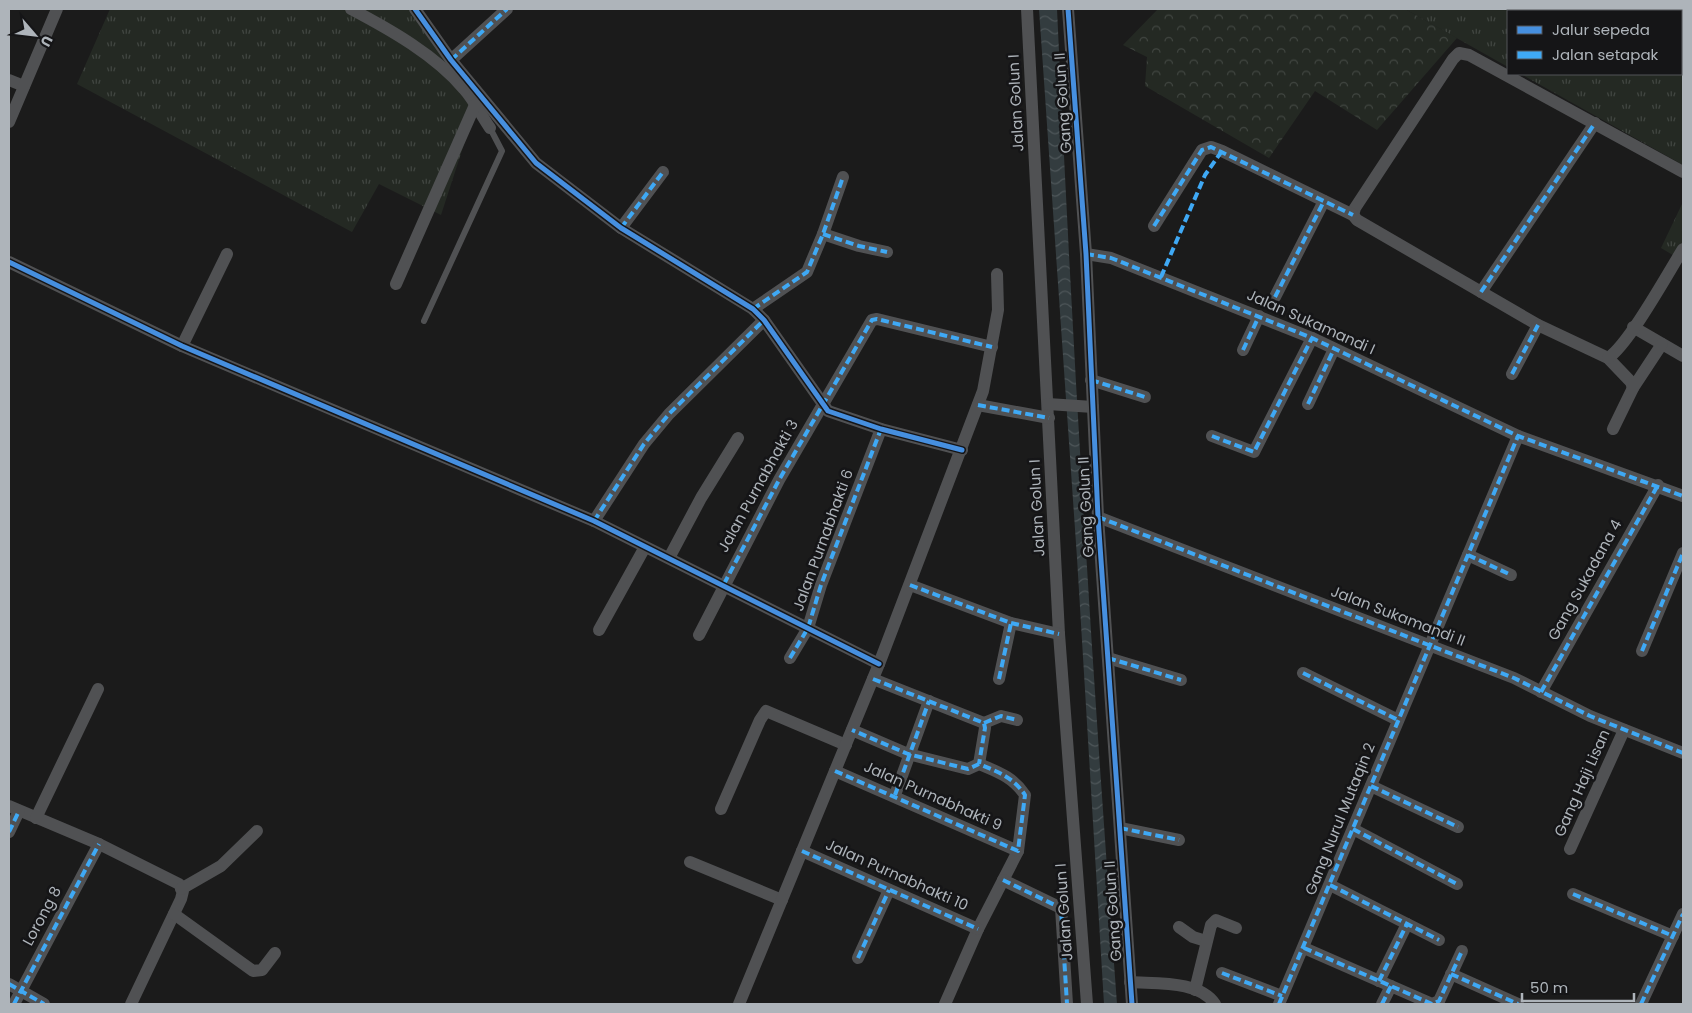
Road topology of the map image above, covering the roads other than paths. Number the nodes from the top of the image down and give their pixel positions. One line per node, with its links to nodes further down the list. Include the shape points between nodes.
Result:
1 (57, 9): 9 (street)
2 (351, 9): 10 (street, via 444,68 466,90)
3 (415, 9): 7 (street)
4 (508, 9): 7 (street)
5 (1027, 9): 50 (street, Jalan Golun I)
6 (1068, 9): 25 (street, Gang Golun II)
7 (451, 60): 20 (street, via 536,163)
8 (9, 80): 9 (street)
9 (24, 86): 11 (street)
10 (475, 105): 13 (street); 28 (street)
11 (9, 122)
12 (1594, 123): 15 (street); 18 (street, via 1469,55 1459,53); 29 (street)
13 (490, 128): 34 (lane, via 502,151)
14 (663, 172): 20 (street)
15 (1683, 172)
16 (843, 177): 21 (street)
17 (1324, 201): 18 (street); 19 (street, via 1211,147 1202,150); 30 (street)
18 (1353, 215): 29 (street)
19 (1154, 226)
20 (621, 228): 31 (street)
21 (823, 234): 23 (street); 31 (street, via 807,272)
22 (1683, 249): 36 (street)
23 (887, 252)
24 (227, 254): 39 (street)
25 (1086, 254): 32 (street, Jalan Sukamandi I, via 1110,258); 46 (street, Gang Golun II)
26 (9, 262): 39 (street)
27 (997, 274): 40 (street, via 998,310)
28 (396, 284)
29 (1481, 292): 35 (street)
30 (1275, 297)
31 (753, 309): 33 (street)
32 (1258, 316): 37 (street, Jalan Sukamandi I); 42 (street)
33 (764, 320): 49 (street); 64 (street, via 669,414 613,489)
34 (424, 321)
35 (1538, 325): 44 (street); 45 (street)
36 (1633, 327): 38 (street); 44 (street)
37 (1312, 338): 41 (street, Jalan Sukamandi I); 57 (street, via 1254,452)
38 (1662, 344): 43 (street); 47 (street)
39 (182, 346): 64 (street)
40 (992, 347): 49 (street, Jalan Purnabhakti 3, via 872,320); 52 (street)
41 (1334, 349): 51 (street); 58 (street, Jalan Sukamandi I)
42 (1242, 350)
43 (1683, 356)
44 (1608, 358): 47 (street)
45 (1512, 374)
46 (1091, 380): 48 (street); 53 (street, Gang Golun II)
47 (1633, 388): 56 (street)
48 (1145, 398)
49 (822, 404): 55 (street, via 828,411); 70 (street, Jalan Purnabhakti 3)
50 (1048, 404): 53 (street); 54 (street, Jalan Golun I)
51 (1308, 404)
52 (978, 405): 54 (street); 60 (street)
53 (1089, 407): 63 (street, Gang Golun II)
54 (1049, 418): 76 (street, Jalan Golun I)
55 (881, 429): 60 (street); 73 (street, Jalan Purnabhakti 6, via 821,585)
56 (1613, 429)
57 (1212, 436)
58 (1518, 436): 61 (street, Jalan Sukamandi I); 67 (street, Gang Nurul Mutaqin 2)
59 (738, 438): 68 (street)
60 (962, 450): 71 (street)
61 (1658, 485): 62 (street, Jalan Sukamandi I); 87 (street, Gang Sukadana 4)
62 (1683, 496)
63 (1098, 517): 77 (street, Jalan Sukamandi II); 80 (street, Gang Golun II)
64 (594, 521): 65 (street)
65 (646, 547): 68 (street); 74 (street)
66 (1683, 553): 78 (street)
67 (1468, 555): 69 (street); 77 (street, Gang Nurul Mutaqin 2)
68 (669, 558): 70 (street)
69 (1510, 575)
70 (724, 584): 73 (street); 75 (street, Jalan Purnabhakti 3)
71 (910, 585): 72 (street); 81 (street)
72 (1012, 623): 76 (street); 84 (street)
73 (808, 628): 79 (street, Jalan Purnabhakti 6); 81 (street)
74 (599, 630)
75 (699, 634)
76 (1059, 634): 150 (street, Jalan Golun I)
77 (1430, 645): 87 (street, Jalan Sukamandi II); 90 (street, Gang Nurul Mutaqin 2)
78 (1642, 651)
79 (790, 658)
80 (1108, 658): 85 (street); 105 (street, Gang Golun II)
81 (879, 664): 83 (street)
82 (1302, 673): 90 (street)
83 (873, 679): 88 (street); 92 (street)
84 (999, 679)
85 (1180, 680)
86 (98, 689): 103 (street)
87 (1541, 692): 93 (street, Jalan Sukamandi II)
88 (929, 701): 91 (street); 96 (street)
89 (1017, 720): 91 (street, via 1001,716)
90 (1398, 720): 99 (street, Gang Nurul Mutaqin 2)
91 (984, 723): 97 (street)
92 (852, 730): 94 (street); 96 (street)
93 (1624, 730): 95 (street, Jalan Sukamandi II); 111 (street, Gang Haji Lisan)
94 (846, 746): 98 (street); 102 (street, via 766,711)
95 (1683, 752)
96 (908, 754): 97 (street, via 968,769); 100 (street)
97 (979, 764): 113 (street, via 1008,775 1025,795)
98 (836, 771): 100 (street, Jalan Purnabhakti 9); 112 (street)
99 (1371, 786): 104 (street); 106 (street, Gang Nurul Mutaqin 2)
100 (894, 796): 113 (street, Jalan Purnabhakti 9)
101 (14, 808): 103 (street); 108 (street)
102 (721, 809)
103 (36, 818): 110 (street)
104 (1458, 827)
105 (1120, 828): 109 (street); 138 (street, Gang Golun II)
106 (1353, 829): 116 (street); 117 (street, Gang Nurul Mutaqin 2)
107 (257, 831): 118 (street, via 221,866)
108 (9, 832)
109 (1179, 840)
110 (99, 844): 118 (street, via 165,876); 142 (street, Lorong 8)
111 (1570, 849)
112 (802, 851): 119 (street, Jalan Purnabhakti 10); 121 (street)
113 (1018, 851): 115 (street)
114 (690, 862): 121 (street)
115 (1002, 880): 127 (street); 149 (street, via 1061,908)
116 (1457, 884)
117 (1330, 885): 124 (street); 131 (street, Gang Nurul Mutaqin 2)
118 (181, 888): 122 (street, via 181,899)
119 (889, 890): 127 (street, Jalan Purnabhakti 10); 134 (street)
120 (1573, 894): 128 (street)
121 (782, 900): 147 (street)
122 (174, 914): 133 (street, via 253,971 262,970); 146 (street)
123 (1683, 914): 128 (street)
124 (1407, 924): 129 (street); 137 (street)
125 (1179, 927): 130 (street)
126 (1236, 928): 130 (street, via 1216,920)
127 (978, 929): 148 (street)
128 (1673, 936): 155 (street)
129 (1439, 940)
130 (1206, 941): 141 (street)
131 (1304, 948): 137 (street); 143 (street, Gang Nurul Mutaqin 2)
132 (1462, 951): 136 (street)
133 (274, 952)
134 (858, 958)
135 (1222, 973): 143 (street)
136 (1451, 974): 140 (street, via 1436,1003); 154 (street)
137 (1379, 981): 140 (street)
138 (1130, 982): 141 (street); 151 (street, Gang Golun II)
139 (9, 984): 142 (street)
140 (1391, 986): 153 (street)
141 (1195, 990): 152 (street, via 1211,998)
142 (21, 991): 144 (street, Lorong 8); 145 (street)
143 (1281, 1000)
144 (14, 1004)
145 (44, 1004)
146 (130, 1004)
147 (739, 1004)
148 (945, 1004)
149 (1067, 1004)
150 (1087, 1004)
151 (1132, 1004)
152 (1215, 1004)
153 (1382, 1004)
154 (1518, 1004)
155 (1641, 1004)

